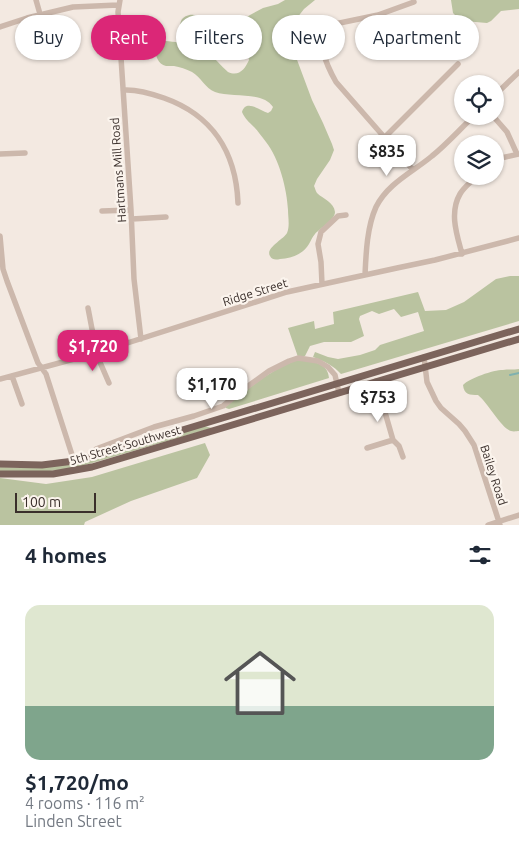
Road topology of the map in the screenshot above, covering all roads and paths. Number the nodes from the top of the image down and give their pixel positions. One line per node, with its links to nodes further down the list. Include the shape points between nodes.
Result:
1 (36, 0): 4 (street)
2 (414, 2): 5 (street)
3 (119, 3): 4 (street); 11 (street, Hartmans Mill Road)
4 (40, 14): 7 (street)
5 (378, 15)
6 (355, 19): 14 (street, via 330,24 324,29 321,40 336,82)
7 (0, 27)
8 (458, 64): 14 (street)
9 (519, 72): 10 (street)
10 (504, 87)
11 (123, 90): 21 (street, via 146,92 169,100 204,122 229,156 236,176); 22 (street, Hartmans Mill Road)
12 (465, 125): 19 (street)
13 (501, 125): 17 (street)
14 (385, 137): 19 (street)
15 (25, 153): 16 (street)
16 (0, 154)
17 (518, 154): 18 (street)
18 (504, 157)
19 (412, 170): 31 (street, via 387,192 376,207)
20 (468, 185): 30 (street, via 460,193 454,218)
21 (238, 203)
22 (131, 210): 23 (street); 26 (street, Hartmans Mill Road)
23 (102, 211)
24 (346, 215): 32 (street, via 338,216 321,232 318,244)
25 (166, 217): 26 (street)
26 (132, 219): 35 (street, Hartmans Mill Road, via 134,280)
27 (0, 236): 29 (street)
28 (519, 238): 30 (street, Ridge Street)
29 (0, 241): 40 (street, via 3,269)
30 (462, 254): 31 (street, Ridge Street)
31 (365, 275): 32 (street, Ridge Street)
32 (322, 284): 35 (street, Ridge Street, via 266,298)
33 (88, 308): 37 (street)
34 (519, 329): 38 (main road, 5th Street Southwest)
35 (141, 339): 37 (street, Ridge Street)
36 (519, 339): 39 (main road, 5th Street Southwest)
37 (98, 353): 40 (street, Ridge Street); 44 (street)
38 (424, 357): 39 (street, Bailey Road); 45 (main road, 5th Street Southwest)
39 (425, 367): 43 (main road, 5th Street Southwest); 60 (street, Bailey Road, via 427,382 436,401 474,445)
40 (42, 368): 41 (street, Ridge Street); 56 (street)
41 (12, 376): 42 (street, Ridge Street); 47 (street)
42 (0, 380)
43 (376, 381): 46 (main road, 5th Street Southwest); 51 (street)
44 (109, 383)
45 (337, 383): 46 (street, 5th Street Southwest); 48 (main road, 5th Street Southwest); 50 (street, 5th Street Southwest, via 328,367 318,361 298,358 269,371 223,406)
46 (339, 393): 49 (main road, 5th Street Southwest)
47 (22, 404)
48 (218, 419): 49 (street); 52 (main road, 5th Street Southwest)
49 (221, 429): 58 (main road, 5th Street Southwest, via 92,468 53,474)
50 (143, 432): 52 (street, 5th Street Southwest); 54 (street, 5th Street Southwest, via 96,449)
51 (393, 440): 53 (street); 55 (street)
52 (146, 441): 54 (main road, 5th Street Southwest)
53 (367, 448)
54 (98, 455): 56 (main road, 5th Street Southwest)
55 (403, 457)
56 (74, 461): 57 (main road, 5th Street Southwest, via 42,465)
57 (0, 464)
58 (0, 474)
59 (519, 515): 60 (street)
60 (499, 523): 61 (street)
61 (488, 525)

